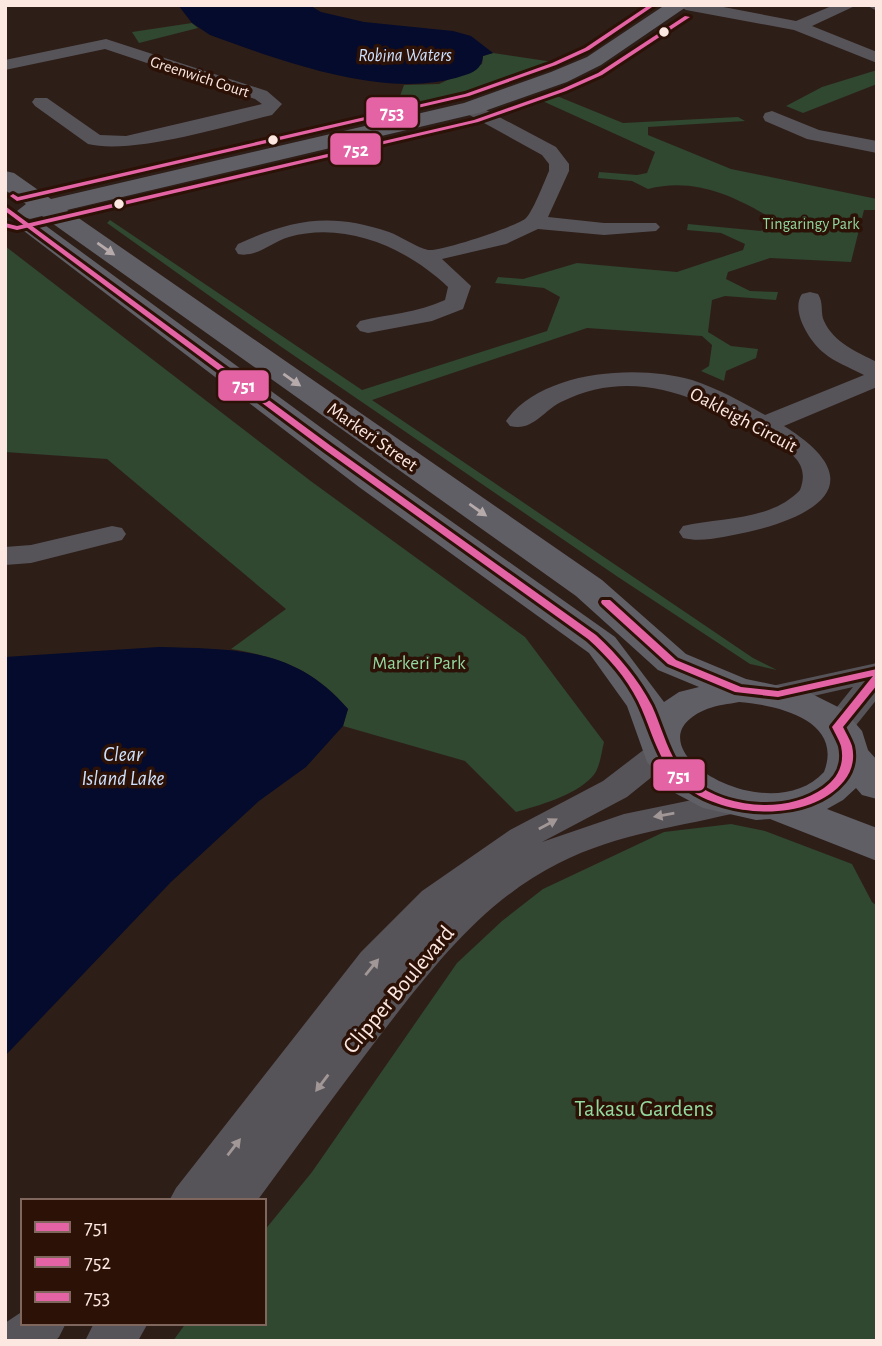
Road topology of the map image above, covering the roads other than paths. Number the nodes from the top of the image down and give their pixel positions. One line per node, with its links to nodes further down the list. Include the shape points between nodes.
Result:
1 (679, 5): 8 (main road, via 594,61)
2 (686, 5): 4 (street)
3 (849, 5): 4 (street)
4 (798, 26): 5 (street)
5 (877, 58)
6 (5, 65): 7 (street, Greenwich Court, via 106,44 261,95 273,104 265,111 126,142 95,140)
7 (41, 102)
8 (471, 108): 12 (main road); 14 (street, via 549,151 559,164)
9 (772, 117): 10 (street, via 814,135)
10 (877, 147)
11 (5, 178): 12 (main road, Markeri Street)
12 (46, 207): 13 (main road); 29 (main road, Markeri Street, one-way to 29, via 589,588 672,662)
13 (10, 211): 31 (main road, Markeri Street, via 371,480 602,645 646,705)
14 (535, 222): 15 (street, via 619,230); 17 (street, via 498,239)
15 (649, 227)
16 (246, 249): 17 (street, via 282,232 316,228 385,237)
17 (426, 257): 19 (street, via 460,286 455,304 409,321)
18 (810, 299): 20 (street, via 812,321 832,348)
19 (368, 326)
20 (877, 372)
21 (877, 378): 23 (street)
22 (519, 421): 23 (street, Oakleigh Circuit, via 544,401 576,389 607,380 638,379 692,389)
23 (763, 425): 24 (street, Oakleigh Circuit, via 811,458 817,472 811,497 749,525)
24 (693, 532)
25 (112, 534): 26 (street)
26 (5, 556)
27 (877, 672): 29 (street)
28 (877, 678): 30 (street)
29 (759, 692): 30 (main road, via 812,707); 31 (main road, via 715,693 684,705 664,724)
30 (844, 741): 32 (main road); 34 (main road, via 845,774 832,789 809,801)
31 (661, 746): 33 (main road, via 670,768 685,783); 36 (street, Clipper Boulevard, one-way to 31, via 375,962 435,900 522,838 615,789)
32 (877, 786)
33 (731, 803): 34 (main road); 37 (street, Clipper Boulevard, one-way to 37, via 641,819 597,833 523,866 490,888 430,945)
34 (780, 807): 35 (main road)
35 (877, 846)
36 (193, 1199)
37 (234, 1199)
38 (40, 1325): 40 (street)
39 (123, 1325): 41 (street)
40 (17, 1341)
41 (108, 1341)

